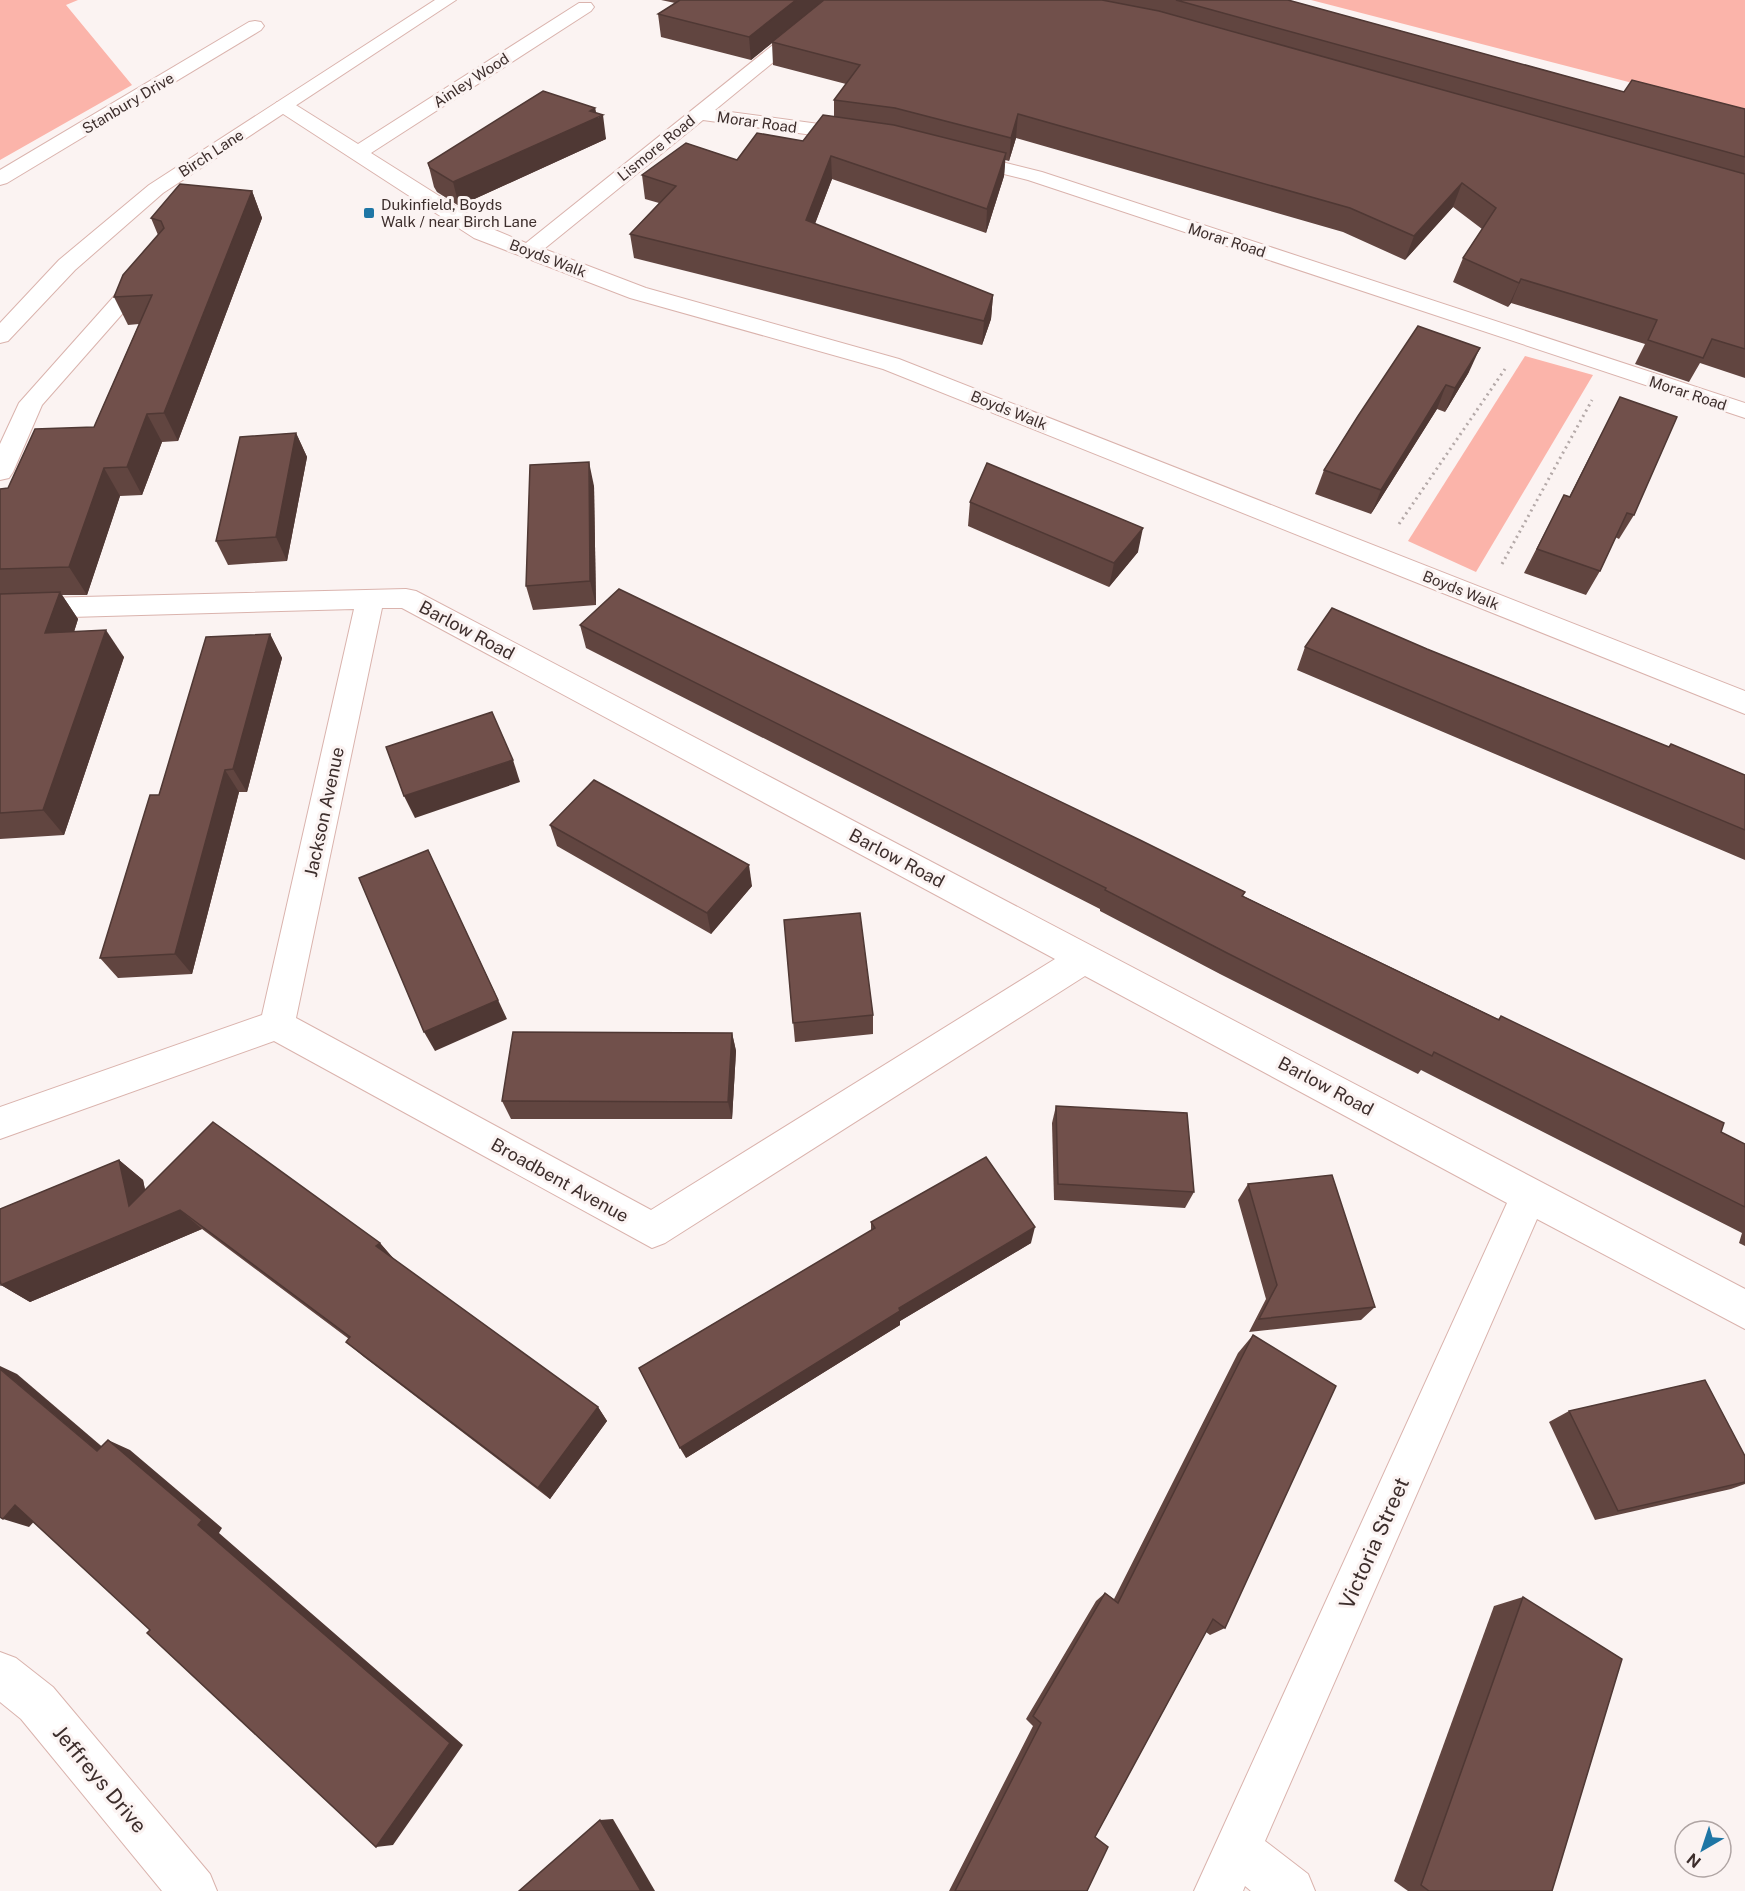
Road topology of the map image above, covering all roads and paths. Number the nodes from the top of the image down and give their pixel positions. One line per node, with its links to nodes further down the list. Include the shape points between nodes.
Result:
1 (447, 0): 5 (street, Birch Lane)
2 (840, 0): 6 (street, Lismore Road)
3 (585, 7): 9 (street, Ainley Wood)
4 (255, 26): 10 (street, Stanbury Drive)
5 (284, 106): 9 (street, Boyds Walk); 13 (street, Birch Lane, via 156,189 67,266)
6 (698, 114): 7 (street, Morar Road); 11 (street, Lismore Road)
7 (871, 137)
8 (938, 151): 14 (street, Morar Road, via 1035,176)
9 (358, 153): 11 (street, Boyds Walk, via 482,233)
10 (0, 179)
11 (529, 251): 18 (street, Boyds Walk, via 638,292 891,364)
12 (164, 255): 17 (street, via 31,403)
13 (0, 336)
14 (1526, 339): 15 (street, Morar Road); 18 (path)
15 (1611, 367): 16 (street, Morar Road); 20 (path)
16 (1745, 411)
17 (0, 472)
18 (1377, 556): 20 (street, Boyds Walk)
19 (370, 599): 21 (street, Barlow Road); 23 (street, Barlow Road, via 406,598); 24 (street, Jackson Avenue)
20 (1483, 599): 22 (street, Boyds Walk)
21 (0, 609)
22 (1745, 703)
23 (1085, 958): 24 (street, Broadbent Avenue, via 652,1230); 26 (street, Barlow Road)
24 (277, 1024): 25 (street)
25 (0, 1123)
26 (1529, 1195): 27 (street, Barlow Road); 29 (street, Victoria Street)
27 (1745, 1310)
28 (0, 1674): 30 (street, Jeffreys Drive, via 37,1703)
29 (1228, 1870): 31 (street)
30 (193, 1891)
31 (1291, 1891)

